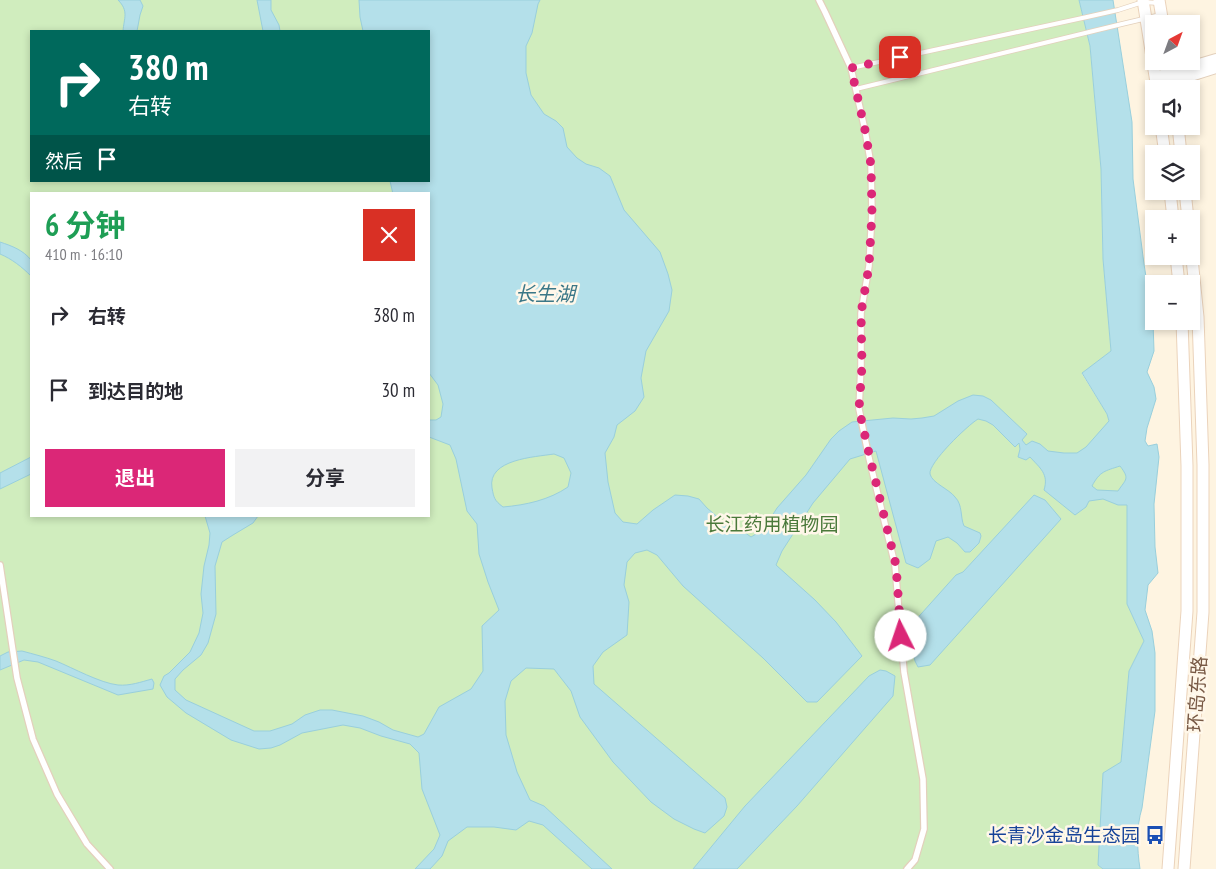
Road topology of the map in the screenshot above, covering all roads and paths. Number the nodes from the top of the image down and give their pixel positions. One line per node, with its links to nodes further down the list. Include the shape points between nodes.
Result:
1 (819, 0): 8 (street)
2 (1143, 1): 3 (lane); 4 (main road); 8 (lane, via 1118,10)
3 (1159, 1): 5 (main road)
4 (1145, 15)
5 (1161, 15)
6 (1145, 18): 11 (lane)
7 (1216, 58): 10 (street)
8 (851, 68): 11 (street)
9 (1216, 68): 10 (street)
10 (1172, 76)
11 (856, 89): 16 (street, via 871,165 872,213 869,266 861,313 859,409 896,565 904,672 923,779 924,829 915,860)
12 (1193, 265): 18 (main road, 环岛东路, via 1203,445 1203,602)
13 (1182, 330): 17 (main road, 环岛东路, via 1188,611)
14 (0, 565): 15 (street, via 17,678 34,739 57,794 87,844)
15 (110, 869)
16 (907, 869)
17 (1168, 869)
18 (1184, 869)

